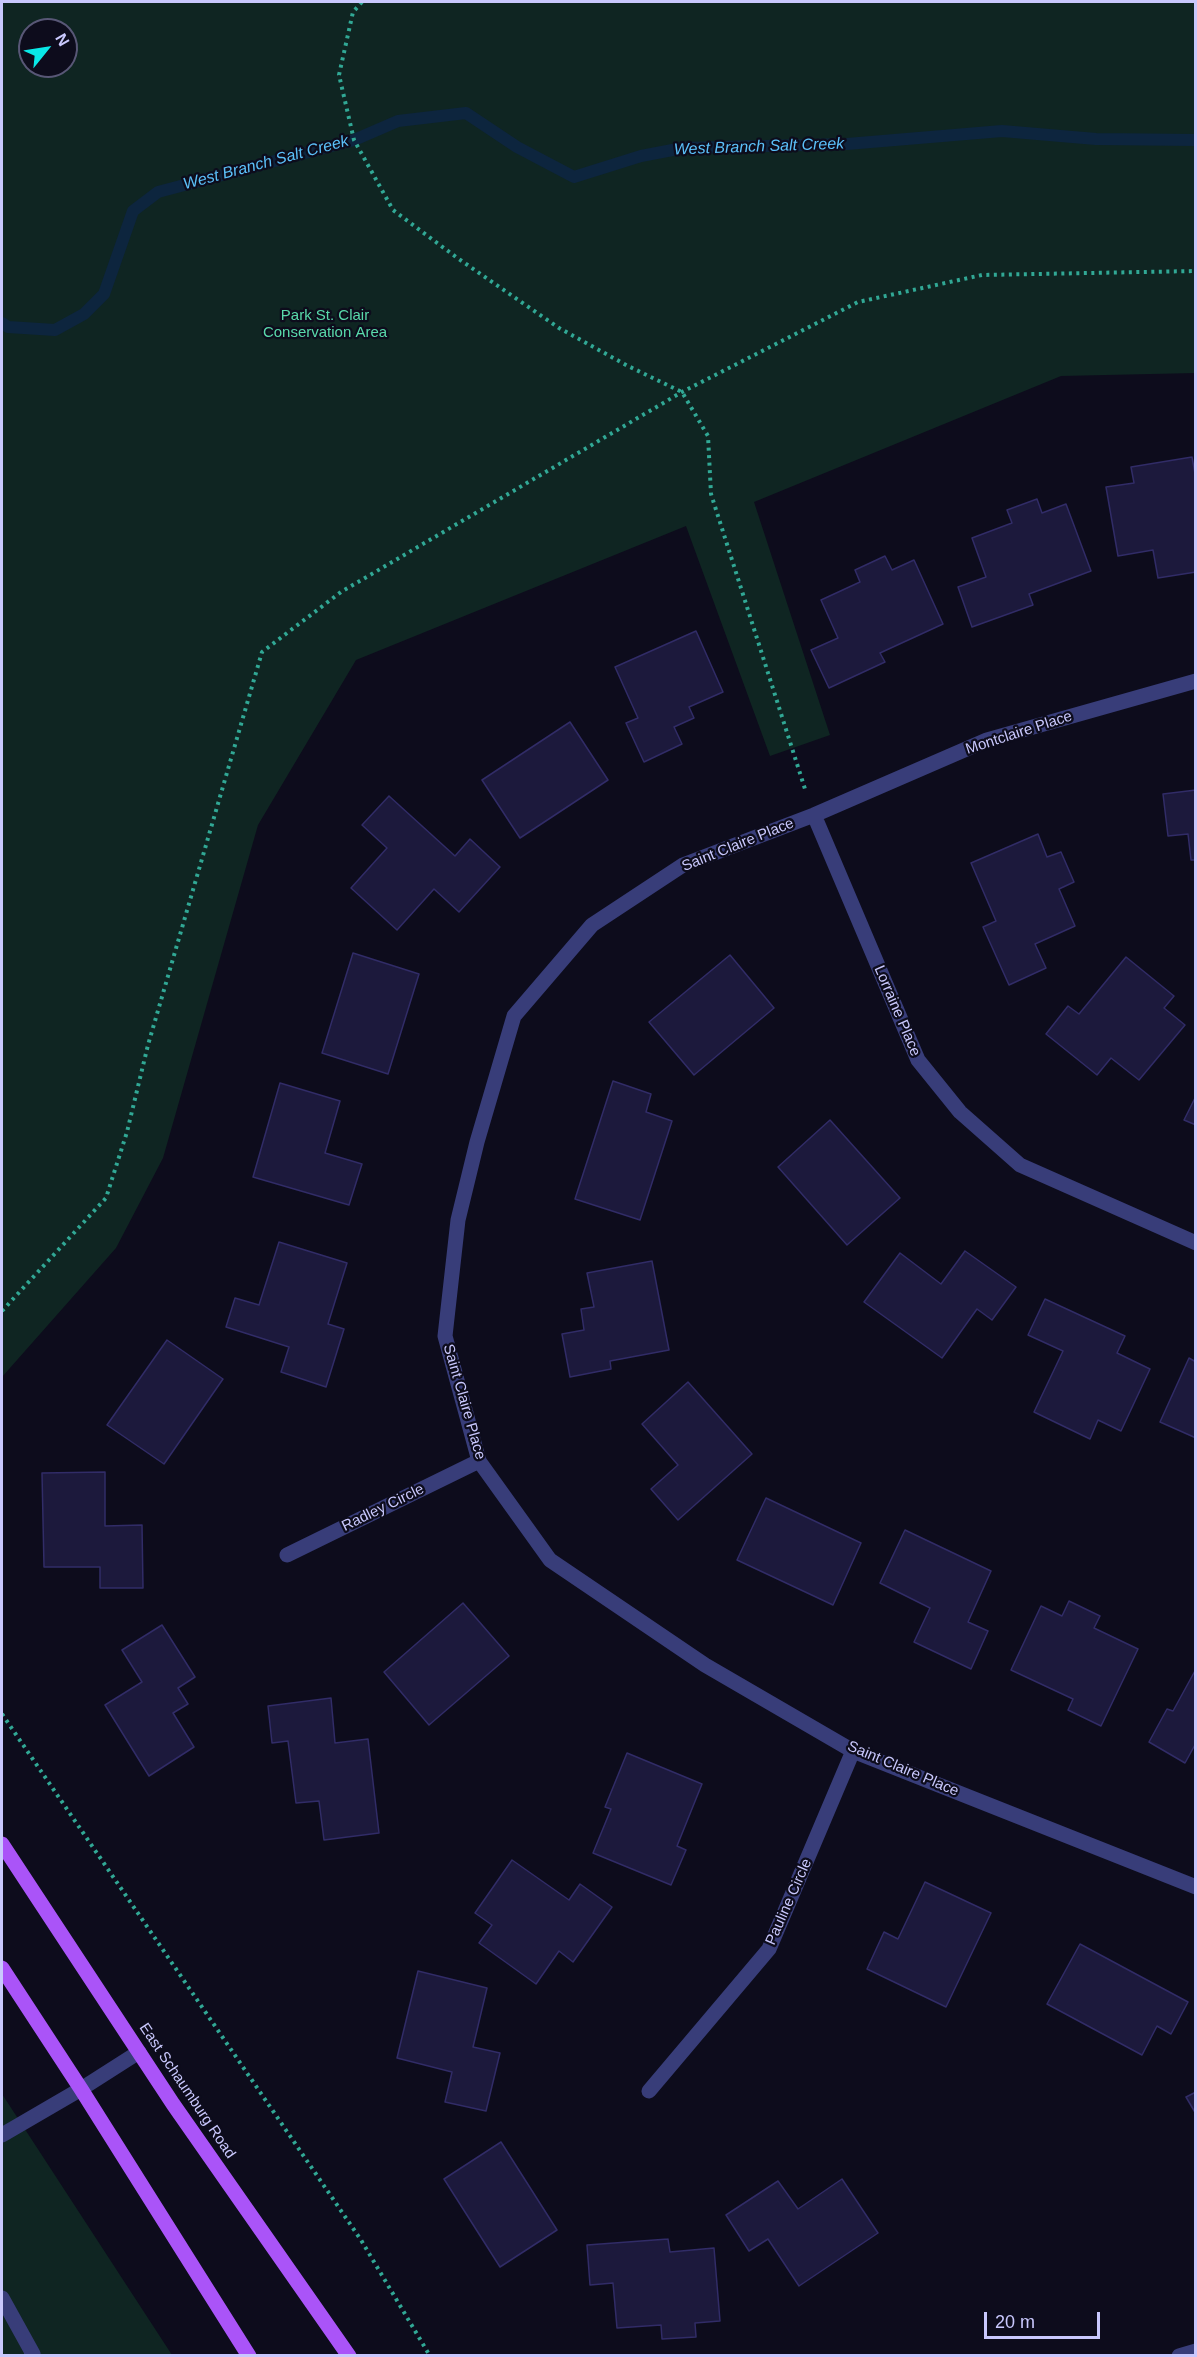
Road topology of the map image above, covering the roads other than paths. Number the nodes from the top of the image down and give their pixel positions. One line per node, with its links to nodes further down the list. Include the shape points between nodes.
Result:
1 (1196, 681): 2 (street, Montclaire Place, via 987,740)
2 (814, 815): 3 (street, Lorraine Place, via 918,1060 960,1112 1020,1165); 4 (street, Saint Claire Place, via 682,865 592,925 514,1016 458,1220 445,1336)
3 (1196, 1243)
4 (479, 1461): 5 (street, Radley Circle); 6 (street, Saint Claire Place, via 550,1560 705,1665)
5 (287, 1555)
6 (853, 1751): 8 (street, Saint Claire Place); 12 (street, Pauline Circle, via 770,1949)
7 (2, 1844): 10 (main road, East Schaumburg Road)
8 (1196, 1887)
9 (2, 1968): 11 (main road)
10 (139, 2052): 11 (street); 18 (main road, East Schaumburg Road)
11 (81, 2090): 13 (street); 17 (main road)
12 (649, 2091)
13 (2, 2134)
14 (2, 2298): 16 (street)
15 (1196, 2351): 19 (street)
16 (33, 2355)
17 (249, 2355)
18 (349, 2355)
19 (1179, 2355)

